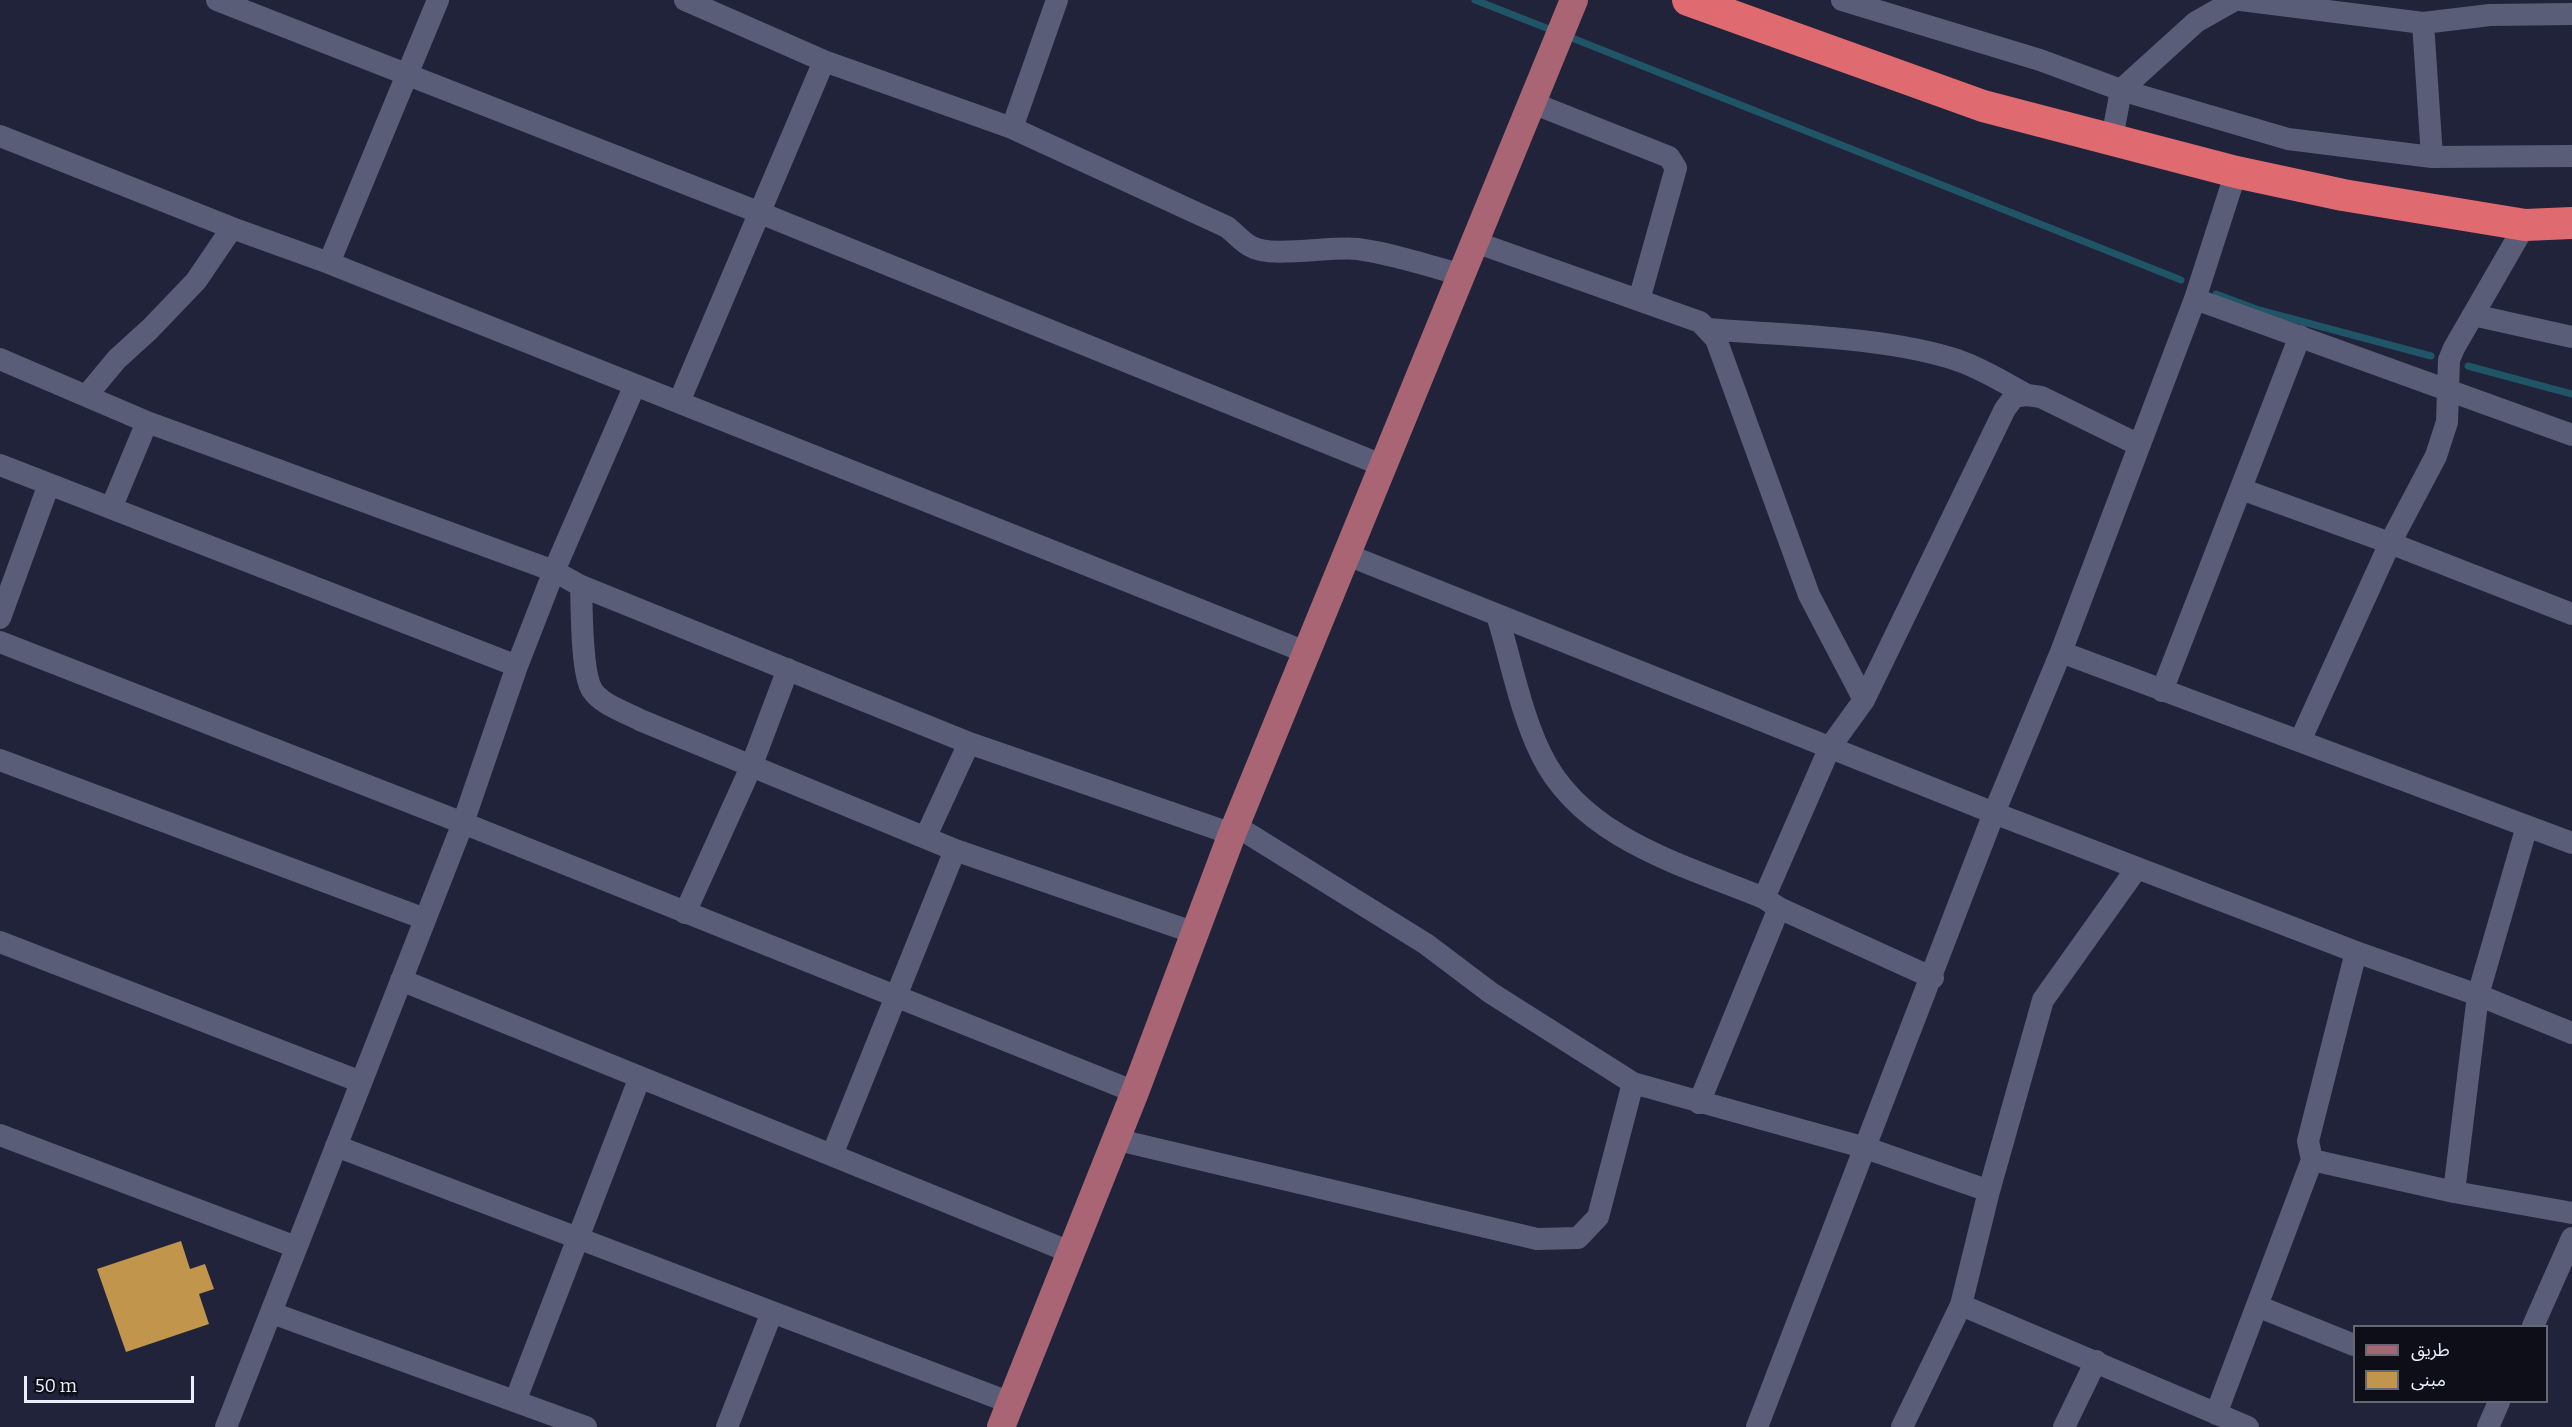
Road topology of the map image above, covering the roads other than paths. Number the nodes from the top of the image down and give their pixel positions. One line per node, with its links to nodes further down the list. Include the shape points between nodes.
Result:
1 (217, 0): 15 (street)
2 (438, 0): 15 (street)
3 (685, 0): 14 (street)
4 (1057, 0): 18 (street)
5 (1688, 0): 20 (highway, via 1983,106)
6 (1842, 0): 10 (street)
7 (2235, 0): 16 (street, via 2196,22)
8 (2241, 0): 13 (street)
9 (1572, 6): 17 (main road)
10 (1888, 8): 16 (street)
11 (2490, 8): 12 (street); 13 (street)
12 (2572, 14)
13 (2423, 23): 22 (street)
14 (824, 62): 18 (street); 24 (street)
15 (407, 74): 24 (street); 29 (street)
16 (2121, 90): 20 (street); 22 (street, via 2288,139)
17 (1530, 102): 28 (main road); 32 (street, via 1669,157 1673,162 1676,168)
18 (1012, 128): 30 (street, via 1227,227 1251,247 1263,251 1357,249)
19 (0, 136): 27 (street)
20 (2112, 139): 23 (highway)
21 (2572, 156): 22 (street)
22 (2432, 157)
23 (2236, 172): 26 (highway, via 2343,195); 31 (street)
24 (758, 212): 42 (street); 47 (street)
25 (2572, 223): 26 (highway)
26 (2526, 225): 33 (street)
27 (232, 228): 29 (street); 40 (street, via 196,281 117,358)
28 (1476, 242): 30 (main road); 32 (street)
29 (329, 263): 38 (street)
30 (1462, 275): 47 (main road)
31 (2194, 299): 35 (street); 45 (street)
32 (1639, 300): 34 (street)
33 (2473, 315): 36 (street); 39 (street, via 2449,360)
34 (1710, 329): 41 (street, via 1879,344 1931,354 1958,360); 64 (street, via 1809,595)
35 (2300, 336): 39 (street); 49 (street)
36 (2572, 337)
37 (0, 359): 40 (street)
38 (635, 384): 42 (street); 53 (street)
39 (2450, 392): 44 (street); 51 (street, via 2447,422 2436,456)
40 (87, 395): 43 (street)
41 (2027, 395): 45 (street, via 2042,397); 64 (street, via 2014,397 2005,409)
42 (679, 402): 60 (street)
43 (147, 422): 50 (street); 53 (street)
44 (2572, 435)
45 (2139, 446): 59 (street)
46 (0, 465): 48 (street)
47 (1384, 466): 52 (main road)
48 (49, 484): 50 (street); 57 (street)
49 (2241, 489): 51 (street); 63 (street)
50 (112, 506): 61 (street)
51 (2390, 543): 55 (street); 65 (street)
52 (1345, 554): 56 (street); 60 (main road)
53 (554, 571): 54 (street); 61 (street)
54 (581, 586): 62 (street); 69 (street, via 584,648 591,689 602,700 640,720)
55 (2572, 614)
56 (1497, 615): 67 (street); 78 (street, via 1540,751 1573,800 1613,832 1641,847)
57 (0, 618)
58 (0, 642): 71 (street)
59 (2061, 651): 63 (street); 70 (street)
60 (1308, 653): 73 (main road)
61 (517, 666): 71 (street)
62 (788, 669): 66 (street); 69 (street)
63 (2162, 691): 65 (street)
64 (1864, 700): 67 (street)
65 (2300, 741): 72 (street)
66 (969, 742): 73 (street); 74 (street)
67 (1830, 747): 70 (street); 78 (street)
68 (0, 760): 80 (street)
69 (751, 767): 74 (street); 79 (street)
70 (1995, 813): 77 (street); 84 (street)
71 (463, 823): 79 (street); 80 (street)
72 (2527, 826): 75 (street); 86 (street)
73 (1234, 830): 81 (main road); 91 (street, via 1426,944 1491,993)
74 (926, 836): 76 (street)
75 (2572, 843)
76 (955, 850): 81 (street); 87 (street)
77 (2137, 868): 83 (street); 100 (street, via 2043,1000)
78 (1771, 903): 84 (street); 93 (street)
79 (685, 913): 87 (street)
80 (425, 919): 85 (street)
81 (1195, 933): 92 (main road)
82 (0, 942): 90 (street)
83 (2356, 952): 86 (street); 99 (street, via 2308,1141)
84 (1932, 978): 97 (street)
85 (401, 980): 89 (street); 90 (street)
86 (2478, 995): 88 (street); 101 (street)
87 (896, 998): 92 (street); 98 (street)
88 (2572, 1033)
89 (640, 1077): 98 (street); 103 (street)
90 (361, 1082): 96 (street)
91 (1633, 1083): 93 (street); 95 (street, via 1598,1218 1578,1238 1538,1239)
92 (1135, 1092): 95 (main road)
93 (1699, 1103): 97 (street)
94 (0, 1135): 105 (street)
95 (1114, 1139): 106 (main road)
96 (336, 1146): 103 (street); 105 (street)
97 (1866, 1148): 100 (street); 121 (street)
98 (832, 1155): 106 (street)
99 (2312, 1160): 101 (street); 108 (street)
100 (1989, 1191): 107 (street)
101 (2454, 1192): 102 (street)
102 (2572, 1213)
103 (578, 1238): 109 (street); 114 (street)
104 (2572, 1238): 111 (street)
105 (297, 1247): 110 (street)
106 (1070, 1252): 117 (main road)
107 (1961, 1305): 113 (street); 122 (street)
108 (2257, 1306): 112 (street); 116 (street)
109 (772, 1312): 117 (street); 120 (street)
110 (272, 1313): 114 (street); 118 (street)
111 (2532, 1325)
112 (2353, 1344)
113 (2096, 1361): 116 (street); 123 (street)
114 (516, 1400): 119 (street)
115 (2498, 1403): 125 (street)
116 (2216, 1414): 124 (street)
117 (1006, 1415)
118 (226, 1427)
119 (586, 1427)
120 (727, 1427)
121 (1757, 1427)
122 (1902, 1427)
123 (2064, 1427)
124 (2248, 1427)
125 (2488, 1427)

